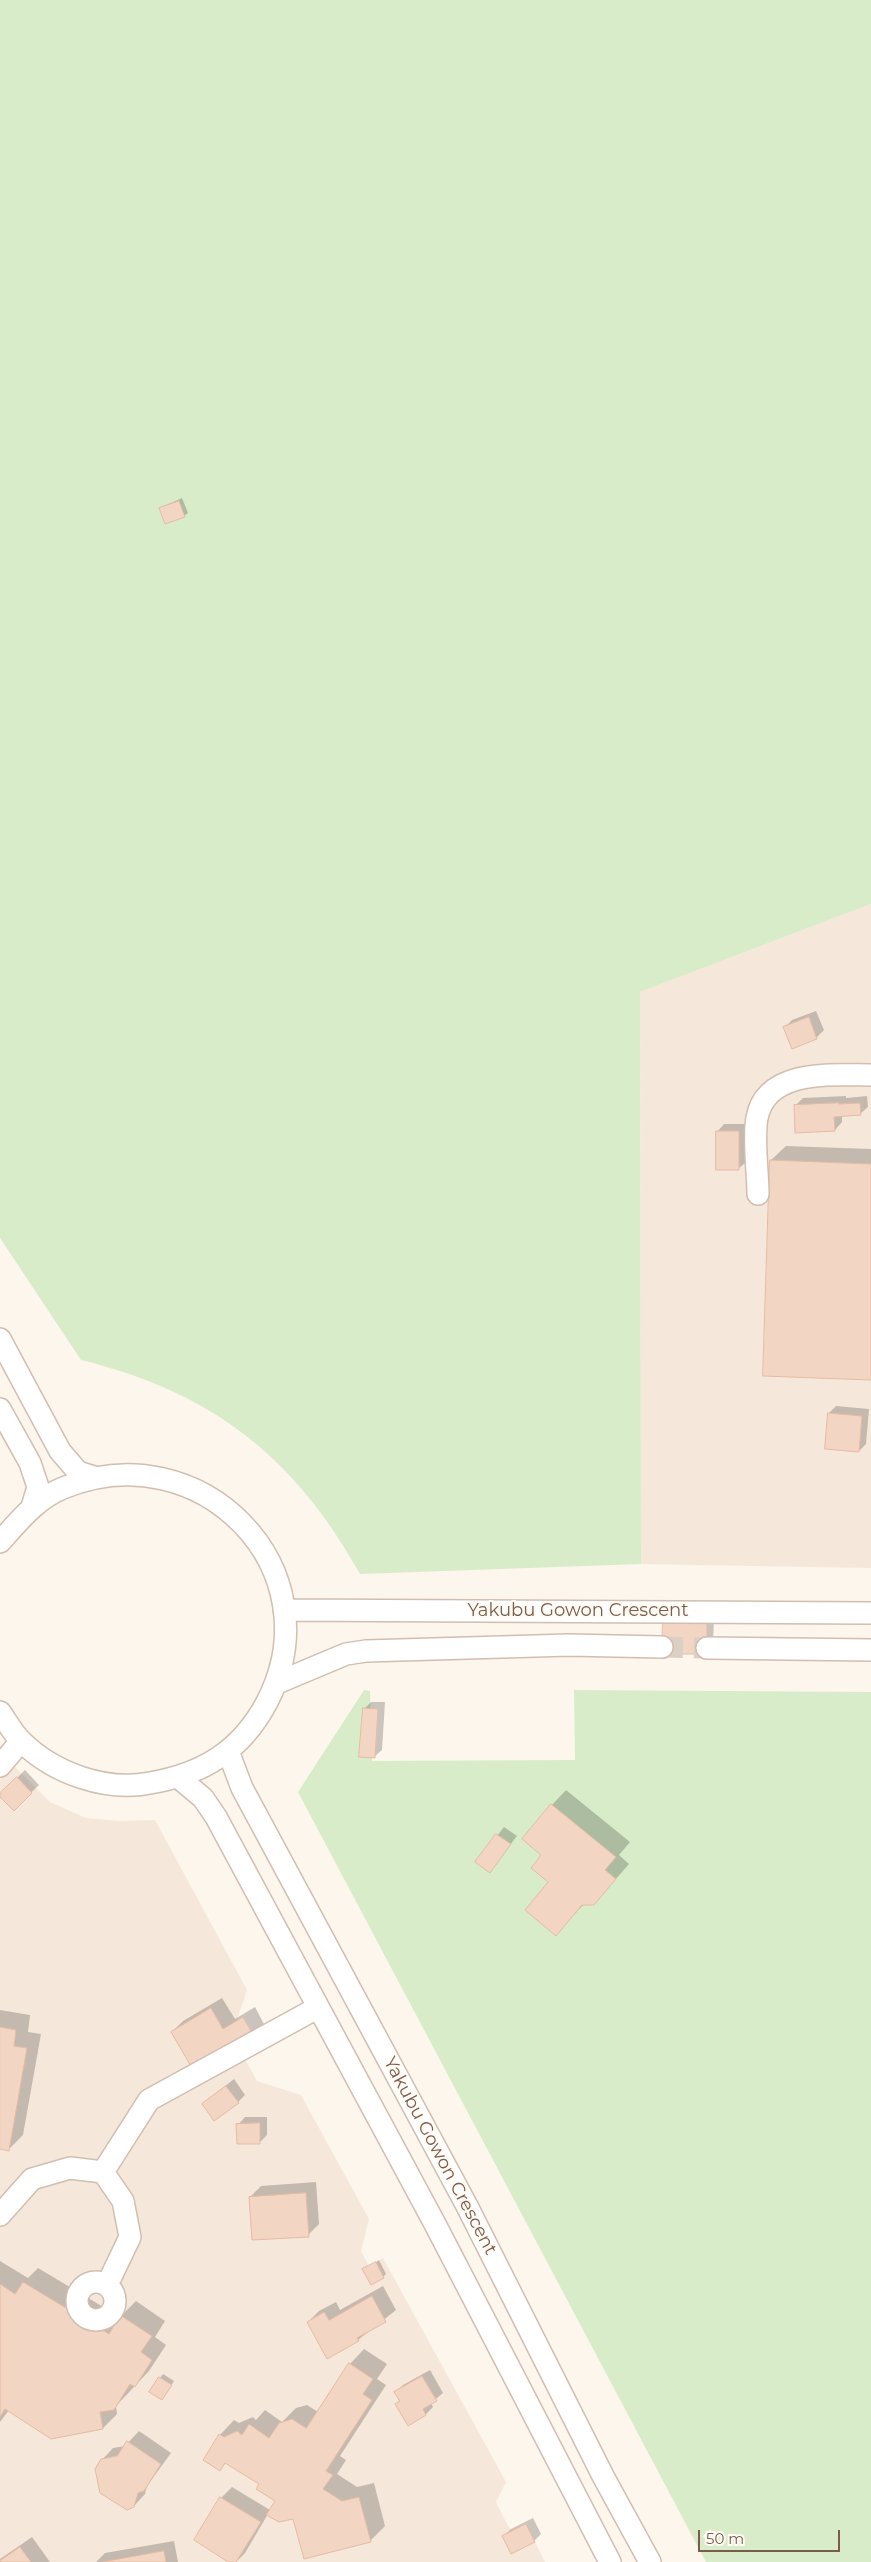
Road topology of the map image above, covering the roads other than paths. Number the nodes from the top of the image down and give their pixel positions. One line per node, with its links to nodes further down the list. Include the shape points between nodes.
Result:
1 (871, 1075): 2 (street, via 815,1075 784,1085 765,1098 756,1119)
2 (758, 1194)
3 (0, 1339): 5 (street, via 60,1451 78,1472)
4 (0, 1409): 6 (street, via 30,1463 38,1487)
5 (94, 1477): 6 (street, via 61,1488); 8 (street, via 137,1473 180,1482 218,1502 250,1531 273,1568)
6 (32, 1507): 7 (street)
7 (0, 1542)
8 (284, 1610): 9 (street, Yakubu Gowon Crescent); 13 (street, via 285,1641)
9 (871, 1612)
10 (662, 1647): 13 (street, via 569,1645 366,1652 346,1654)
11 (707, 1648): 12 (street)
12 (871, 1650)
13 (277, 1683): 16 (street, via 257,1720)
14 (0, 1712): 15 (street)
15 (21, 1741): 17 (street); 18 (street, via 56,1767 95,1782 138,1786)
16 (228, 1752): 18 (street); 24 (street, Yakubu Gowon Crescent, via 242,1788 467,2206)
17 (0, 1766)
18 (180, 1778): 19 (street, Yakubu Gowon Crescent, via 203,1798 216,1817)
19 (317, 2008): 20 (street, via 149,2100); 23 (street, Yakubu Gowon Crescent, via 435,2224)
20 (103, 2172): 21 (street, via 70,2168 32,2179); 22 (street, via 123,2201 130,2237)
21 (0, 2215)
22 (107, 2285)
23 (610, 2562)
24 (650, 2562)

